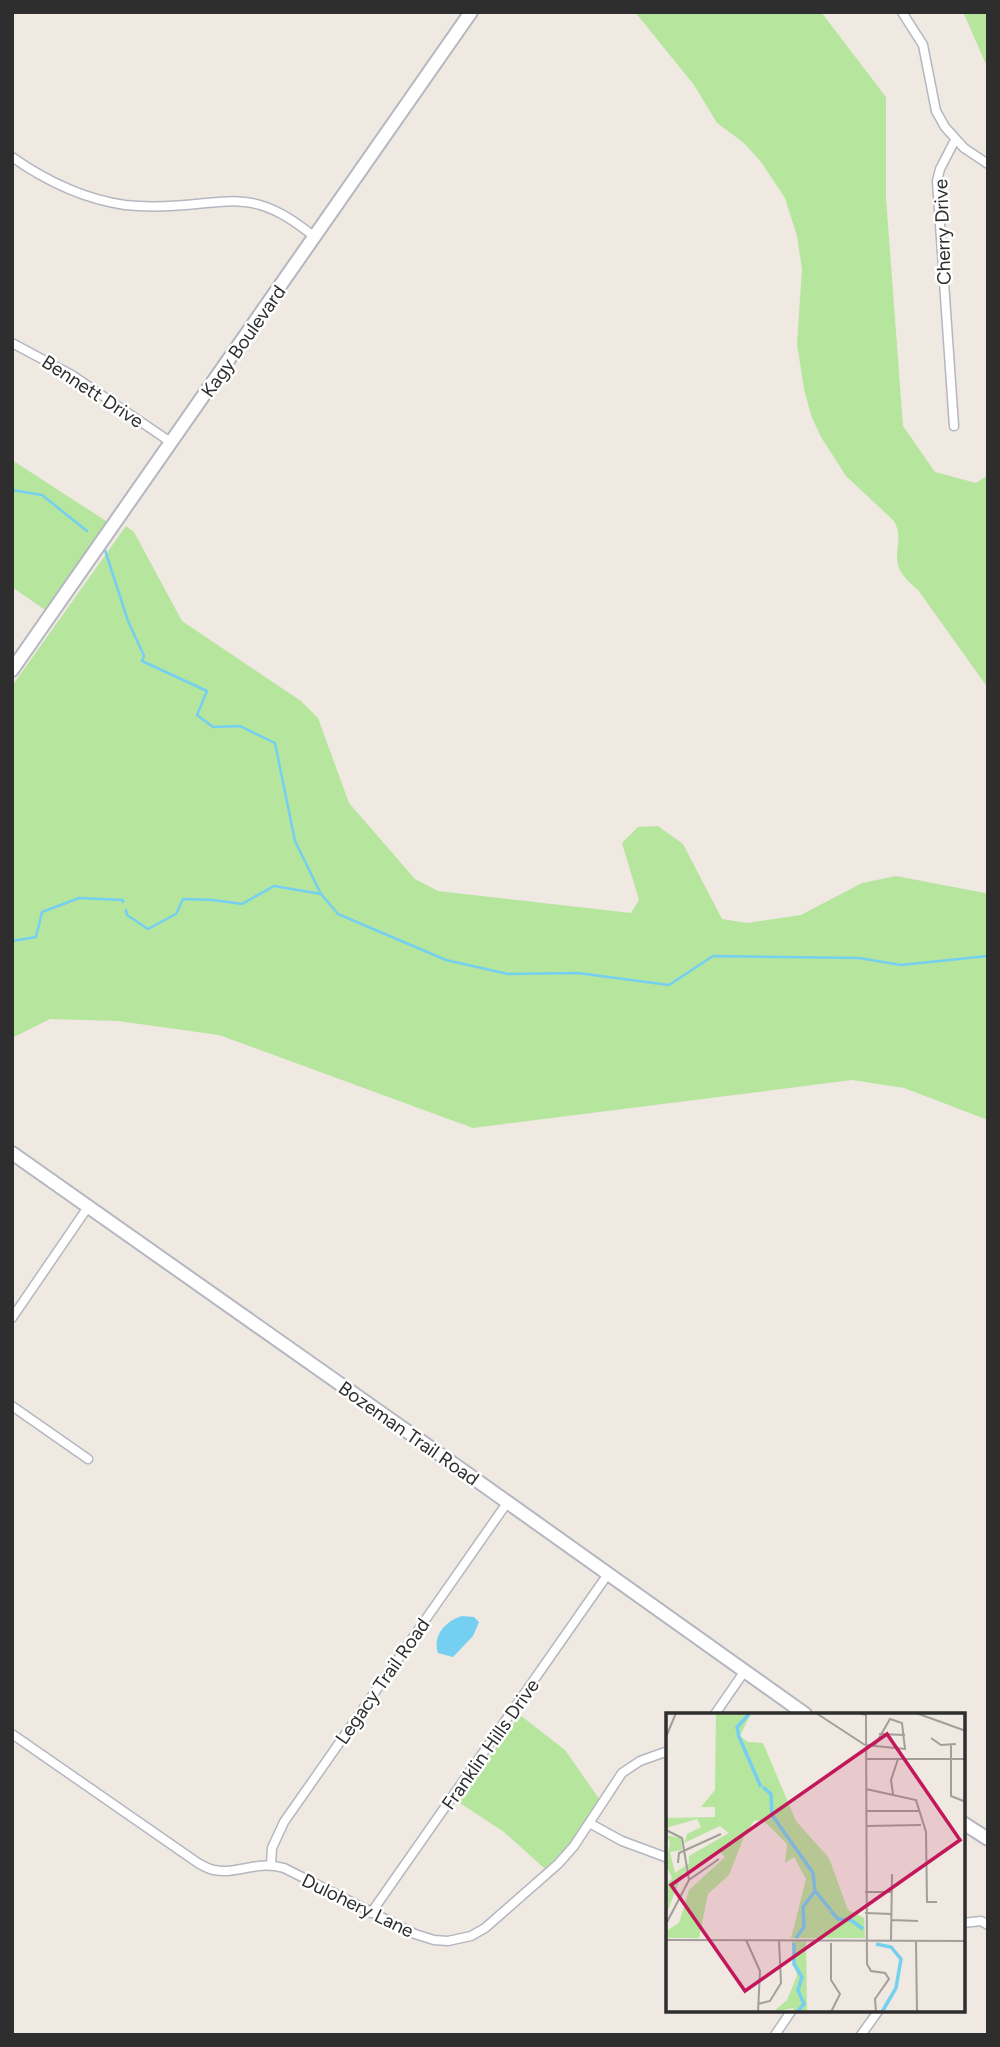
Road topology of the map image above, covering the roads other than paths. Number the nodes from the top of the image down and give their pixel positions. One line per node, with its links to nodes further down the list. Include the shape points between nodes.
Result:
1 (471, 12): 6 (street, Kagy Boulevard)
2 (902, 12): 3 (street, via 923,45 936,111)
3 (955, 140): 5 (street); 8 (street, Cherry Drive, via 937,181)
4 (12, 157): 6 (street, via 62,187 102,200 143,206 244,201 286,216)
5 (988, 164)
6 (316, 237): 9 (street, Kagy Boulevard)
7 (12, 343): 9 (street, Bennett Drive, via 72,375)
8 (954, 426)
9 (172, 443): 10 (street, Kagy Boulevard)
10 (12, 670)
11 (12, 1153): 12 (street, Bozeman Trail Road)
12 (88, 1208): 13 (street); 16 (street, Bozeman Trail Road)
13 (12, 1318)
14 (12, 1406): 15 (street)
15 (88, 1459)
16 (507, 1503): 17 (street, Bozeman Trail Road); 27 (street, Legacy Trail Road, via 284,1822 272,1848)
17 (608, 1574): 18 (street, Bozeman Trail Road); 28 (street, Franklin Hills Drive)
18 (744, 1672): 19 (street); 20 (street, Bozeman Trail Road)
19 (716, 1713)
20 (804, 1713)
21 (12, 1734): 27 (street, Dulohery Lane, via 198,1863 228,1871)
22 (666, 1751): 23 (street, Dulohery Lane, via 622,1773)
23 (591, 1824): 26 (street); 28 (street, Dulohery Lane, via 558,1864 471,1936 448,1941 427,1938)
24 (965, 1824): 25 (street)
25 (988, 1839)
26 (666, 1857)
27 (271, 1865): 28 (street, Dulohery Lane)
28 (371, 1913)
29 (965, 1923): 30 (street)
30 (987, 1923)
31 (791, 2012): 33 (street)
32 (878, 2012): 34 (street)
33 (775, 2035)
34 (861, 2035)

